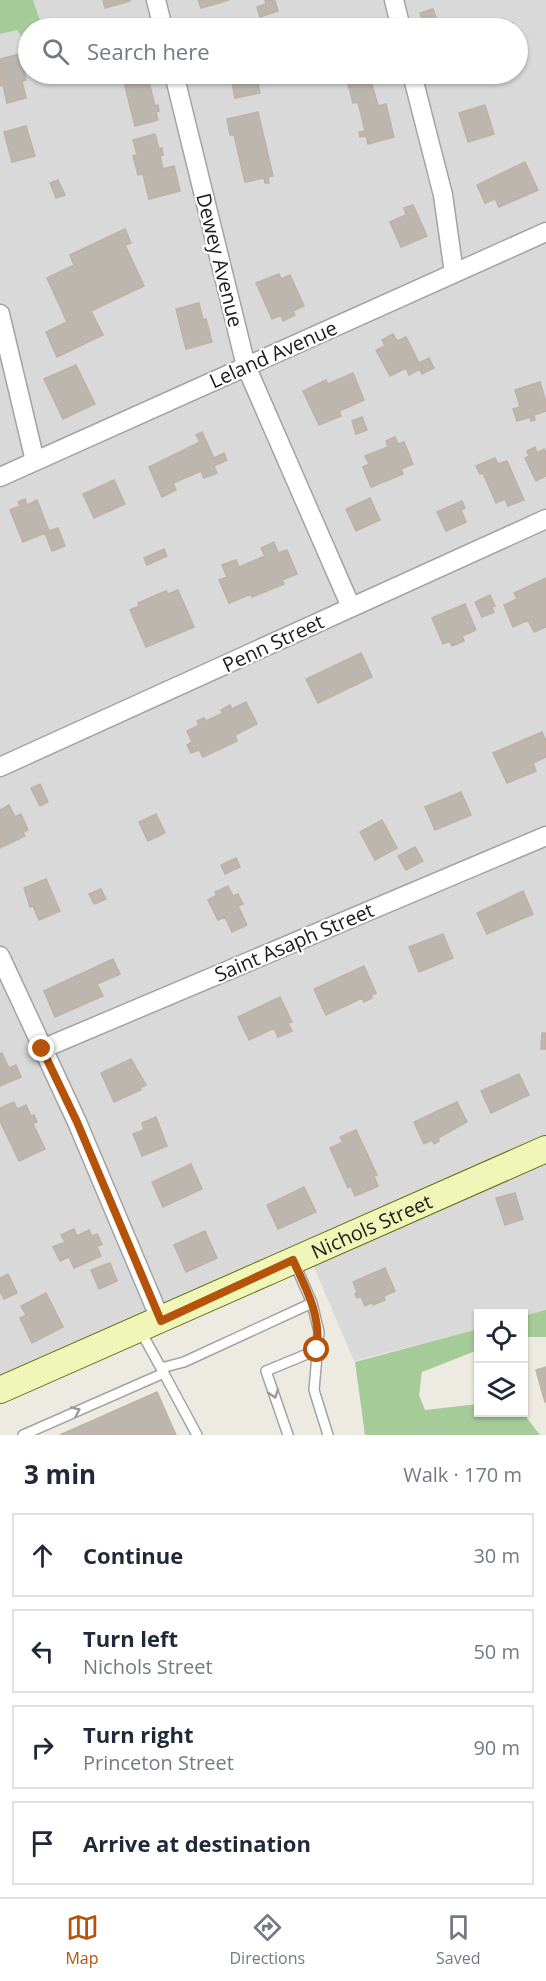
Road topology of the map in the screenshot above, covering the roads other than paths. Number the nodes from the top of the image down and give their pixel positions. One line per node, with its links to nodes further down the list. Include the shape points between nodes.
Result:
1 (156, 0): 3 (street)
2 (394, 0): 4 (street)
3 (160, 18)
4 (398, 18)
5 (176, 84): 10 (street, Dewey Avenue)
6 (415, 84): 8 (street, via 443,195)
7 (546, 232): 8 (street, Leland Avenue)
8 (454, 273): 10 (street, Leland Avenue)
9 (0, 314): 11 (street)
10 (246, 366): 11 (street, Leland Avenue); 14 (street, Dewey Avenue)
11 (35, 461): 12 (street, Leland Avenue)
12 (0, 477)
13 (546, 519): 14 (street, Penn Street)
14 (351, 607): 15 (street, Penn Street)
15 (0, 767)
16 (546, 836): 18 (street, Saint Asaph Street)
17 (0, 956): 18 (street)
18 (42, 1049): 22 (street, via 77,1122)
19 (546, 1149): 20 (street, Nichols Street)
20 (293, 1260): 21 (lane); 22 (street, Nichols Street)
21 (312, 1303): 23 (lane, via 319,1332); 24 (lane)
22 (150, 1325): 24 (lane); 25 (street, Nichols Street)
23 (317, 1350): 28 (lane, one-way to 28, via 266,1371); 29 (lane, via 314,1390)
24 (162, 1371): 26 (lane, one-way to 24); 27 (lane)
25 (0, 1390)
26 (23, 1435)
27 (197, 1435)
28 (288, 1435)
29 (328, 1435)

